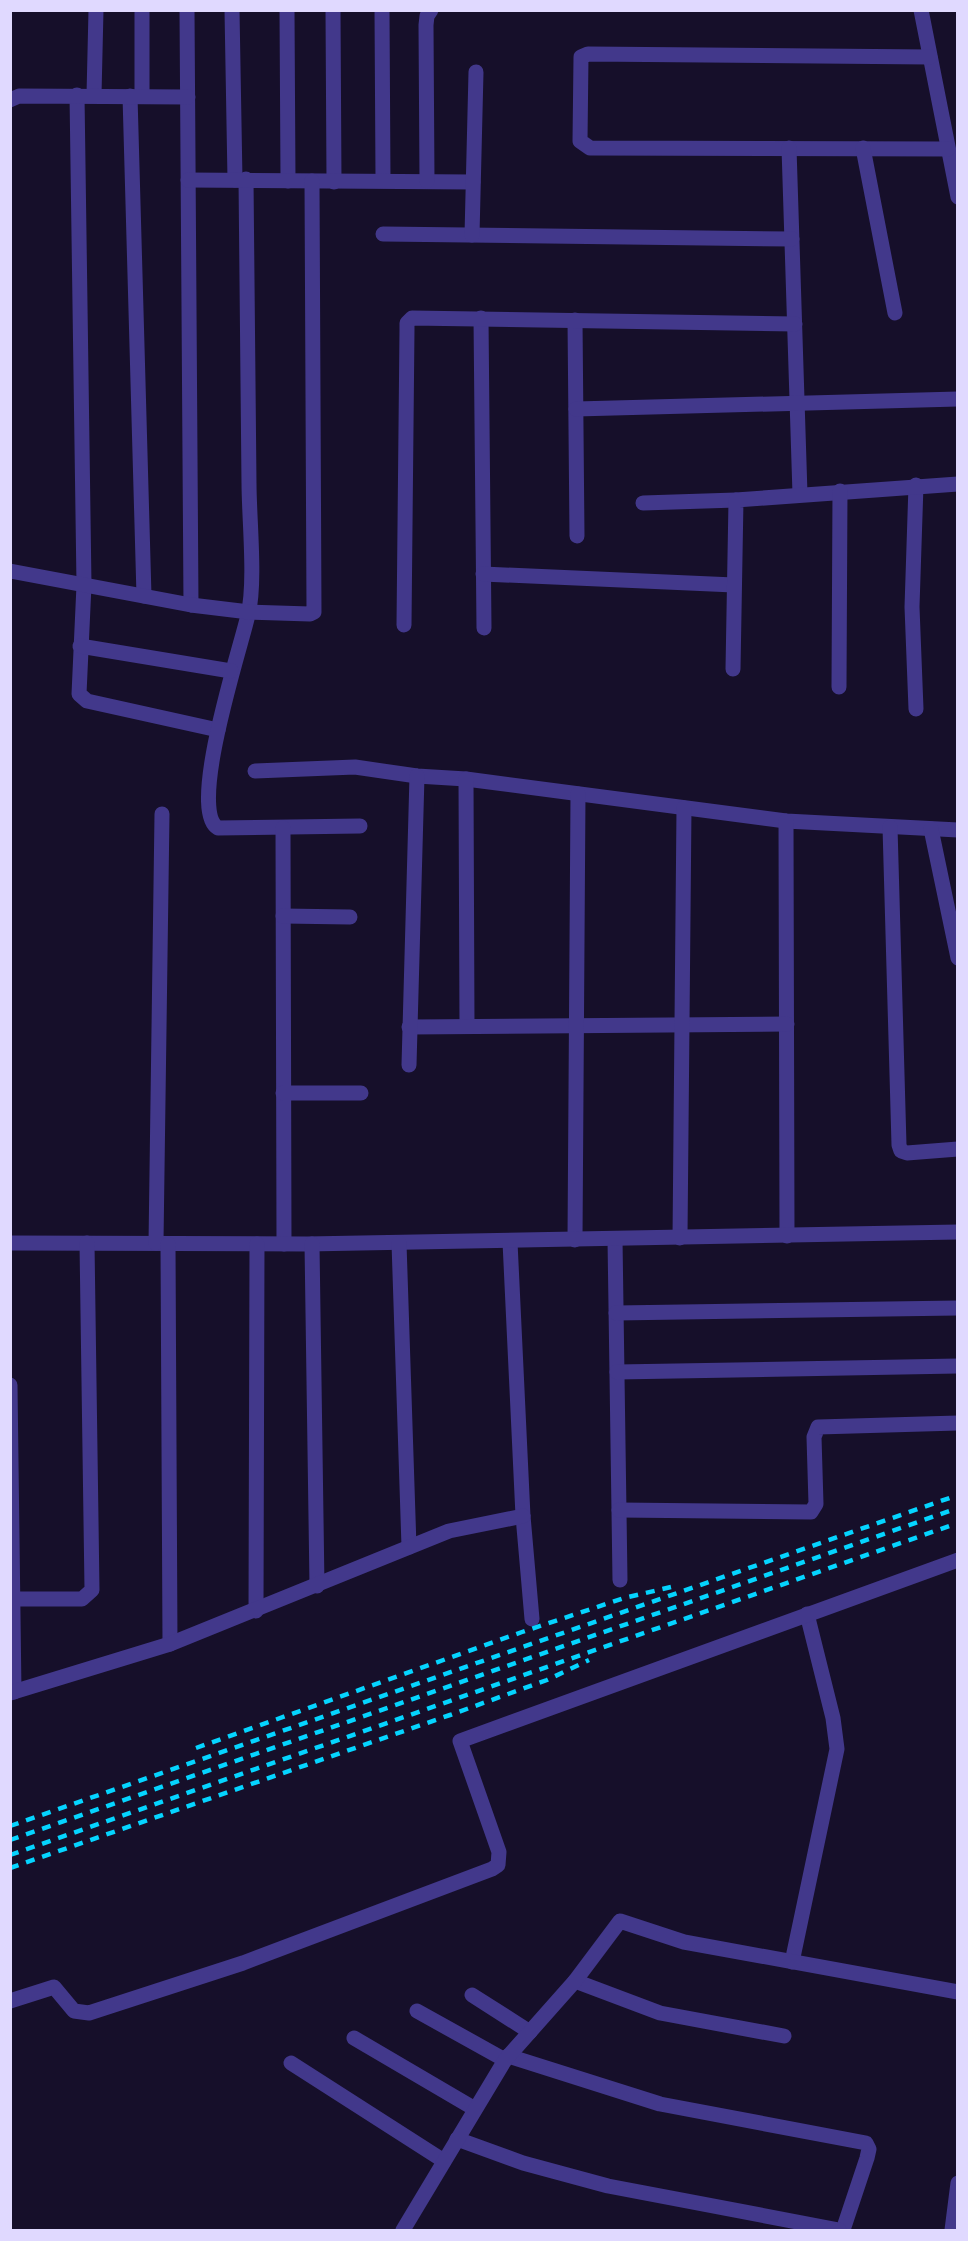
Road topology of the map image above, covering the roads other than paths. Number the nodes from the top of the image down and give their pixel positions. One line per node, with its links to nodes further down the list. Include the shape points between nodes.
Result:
1 (96, 10): 13 (street)
2 (142, 10): 14 (street)
3 (187, 10): 15 (street)
4 (232, 10): 21 (street)
5 (287, 10): 23 (street)
6 (333, 10): 26 (street)
7 (382, 10): 22 (street)
8 (431, 10): 25 (street, via 426,25)
9 (921, 10): 10 (street)
10 (930, 57): 17 (street, via 581,57 580,141 585,147); 19 (street)
11 (476, 72): 27 (street)
12 (76, 95): 13 (street); 16 (street, via 19,96); 48 (street)
13 (94, 95): 14 (street)
14 (136, 96): 15 (street); 50 (street)
15 (188, 97): 20 (street)
16 (10, 100)
17 (789, 148): 18 (street); 31 (street)
18 (862, 148): 19 (street); 32 (street)
19 (948, 150): 28 (street)
20 (188, 180): 21 (street); 51 (street)
21 (240, 180): 23 (street); 52 (street)
22 (383, 180): 25 (street); 26 (street)
23 (288, 181): 24 (street)
24 (312, 181): 26 (street); 52 (street, via 316,607 310,615)
25 (427, 181): 27 (street)
26 (334, 182)
27 (473, 182): 30 (street)
28 (957, 197)
29 (383, 234): 30 (street)
30 (472, 235): 31 (street)
31 (792, 239): 35 (street)
32 (895, 313)
33 (481, 318): 34 (street); 47 (street); 53 (street, via 417,318 407,323)
34 (575, 320): 35 (street); 38 (street)
35 (795, 324): 37 (street)
36 (957, 399): 37 (street)
37 (797, 402): 38 (street); 42 (street)
38 (576, 409): 45 (street)
39 (957, 484): 40 (street)
40 (916, 485): 41 (street); 59 (street, via 912,607)
41 (840, 490): 42 (street); 58 (street)
42 (800, 494): 43 (street)
43 (736, 500): 44 (street); 49 (street)
44 (643, 503)
45 (577, 536)
46 (10, 571): 48 (street)
47 (483, 574): 49 (street); 54 (street)
48 (84, 585): 50 (street); 55 (street)
49 (734, 585): 56 (street)
50 (144, 596): 51 (street)
51 (191, 605): 52 (street)
52 (249, 612): 57 (street)
53 (404, 625)
54 (484, 628)
55 (80, 646): 57 (street); 60 (street, via 81,698)
56 (733, 669)
57 (231, 671): 60 (street)
58 (839, 687)
59 (916, 709)
60 (218, 730): 70 (street, via 209,788 212,824 218,828)
61 (255, 771): 62 (street, via 355,767)
62 (417, 776): 63 (street); 80 (street)
63 (466, 779): 64 (street); 79 (street)
64 (578, 794): 65 (street); 77 (street)
65 (684, 808): 67 (street); 76 (street)
66 (162, 814): 94 (street)
67 (786, 821): 69 (street); 78 (street)
68 (360, 826): 70 (street)
69 (890, 827): 71 (street); 84 (street, via 898,1145 907,1153)
70 (282, 828): 73 (street)
71 (931, 829): 72 (street); 75 (street)
72 (957, 830)
73 (283, 916): 74 (street); 82 (street)
74 (350, 916)
75 (957, 958)
76 (682, 1023): 77 (street); 78 (street); 87 (street)
77 (576, 1024): 79 (street); 89 (street)
78 (787, 1024): 86 (street)
79 (467, 1026): 80 (street)
80 (409, 1027): 81 (street)
81 (409, 1065)
82 (283, 1093): 83 (street); 96 (street)
83 (361, 1093)
84 (957, 1149)
85 (957, 1232): 86 (street)
86 (787, 1236): 87 (street)
87 (680, 1238): 88 (street)
88 (615, 1239): 89 (street); 99 (street)
89 (575, 1240): 90 (street)
90 (510, 1242): 93 (street); 105 (street)
91 (10, 1243): 92 (street)
92 (87, 1243): 94 (street); 110 (street, via 92,1590 82,1599)
93 (399, 1243): 97 (street); 106 (street)
94 (162, 1244): 95 (street); 114 (street)
95 (257, 1244): 96 (street); 111 (street)
96 (284, 1244): 97 (street)
97 (312, 1244): 109 (street)
98 (957, 1308): 99 (street)
99 (616, 1313): 101 (street)
100 (957, 1366): 101 (street)
101 (617, 1372): 104 (street)
102 (10, 1385): 110 (street)
103 (957, 1423): 104 (street, via 818,1427 814,1437 816,1504 811,1512)
104 (619, 1510): 108 (street)
105 (523, 1516): 106 (street, via 459,1528); 113 (street)
106 (409, 1547): 109 (street)
107 (957, 1560): 112 (street)
108 (620, 1580)
109 (317, 1586): 111 (street)
110 (12, 1599): 115 (street)
111 (256, 1611): 114 (street)
112 (807, 1614): 116 (street, via 837,1749); 120 (street, via 460,1741 499,1852 498,1865 492,1869 243,1963 89,2013 74,2011 54,1987)
113 (532, 1619)
114 (170, 1644): 115 (street)
115 (12, 1692)
116 (792, 1962): 117 (street, via 684,1942 620,1921); 118 (street)
117 (575, 1981): 122 (street); 123 (street, via 660,2013)
118 (957, 1992)
119 (472, 1995): 122 (street)
120 (10, 2001)
121 (417, 2012): 125 (street)
122 (530, 2032): 125 (street)
123 (784, 2036)
124 (354, 2038): 127 (street)
125 (506, 2058): 127 (street); 132 (street, via 660,2104 866,2143 867,2157)
126 (291, 2063): 129 (street)
127 (475, 2109): 128 (street)
128 (457, 2139): 129 (street); 132 (street, via 523,2163 608,2186)
129 (444, 2161): 131 (street)
130 (957, 2183): 133 (street)
131 (403, 2230)
132 (841, 2230)
133 (952, 2230)

